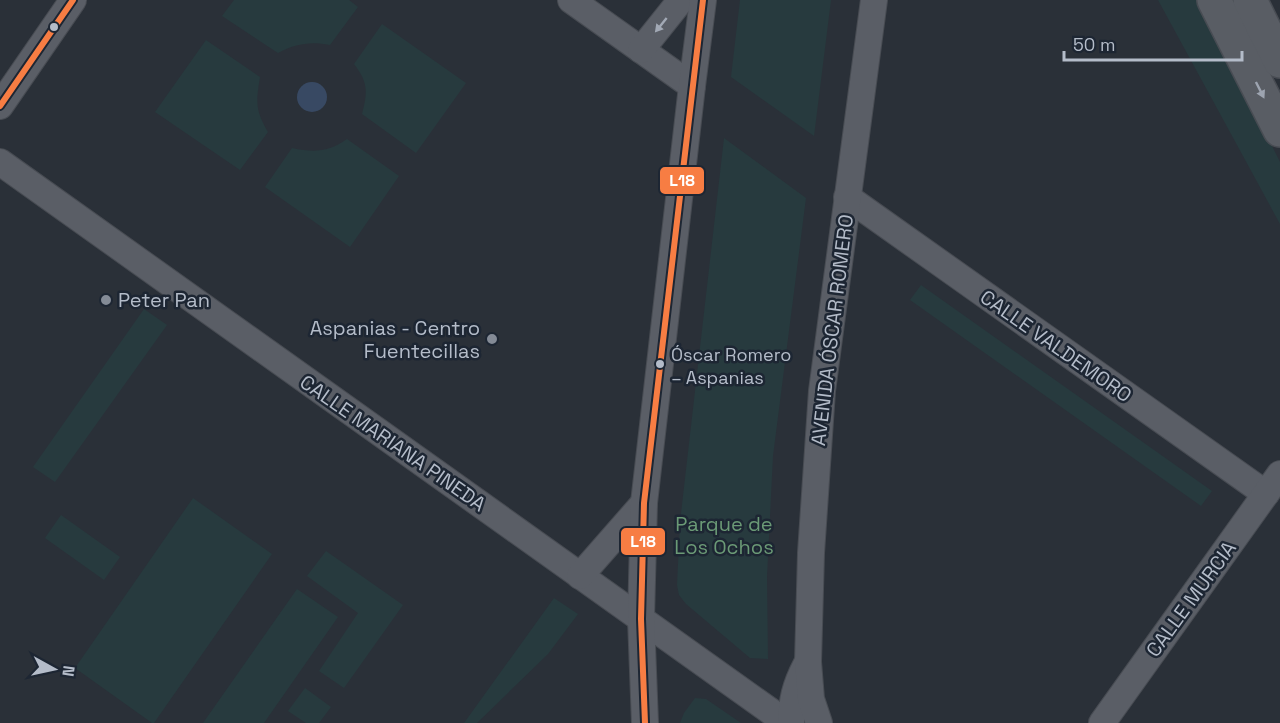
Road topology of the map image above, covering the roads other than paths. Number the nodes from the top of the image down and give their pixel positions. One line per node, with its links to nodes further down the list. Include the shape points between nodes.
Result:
1 (73, 0): 11 (street)
2 (571, 0): 8 (street)
3 (681, 0): 8 (street, one-way to 8)
4 (703, 0): 10 (street)
5 (874, 0): 14 (street, AVENIDA ÓSCAR ROMERO)
6 (1214, 0): 12 (main road, one-way to 12)
7 (1250, 0): 9 (main road)
8 (641, 50): 10 (street)
9 (1280, 61)
10 (692, 87): 16 (street)
11 (0, 106)
12 (1280, 130)
13 (0, 162): 17 (street, CALLE MARIANA PINEDA)
14 (847, 197): 15 (street, CALLE VALDEMORO); 19 (street, AVENIDA ÓSCAR ROMERO, via 822,391 811,553)
15 (1273, 484): 23 (street, CALLE MURCIA)
16 (644, 503): 17 (street); 18 (street)
17 (580, 576): 18 (street, CALLE MARIANA PINEDA)
18 (641, 619): 20 (street, CALLE MARIANA PINEDA); 21 (street)
19 (809, 691): 20 (street, via 776,689); 22 (street, AVENIDA ÓSCAR ROMERO, via 792,700)
20 (749, 696): 22 (street, CALLE MARIANA PINEDA)
21 (645, 723)
22 (791, 723)
23 (1102, 723)

